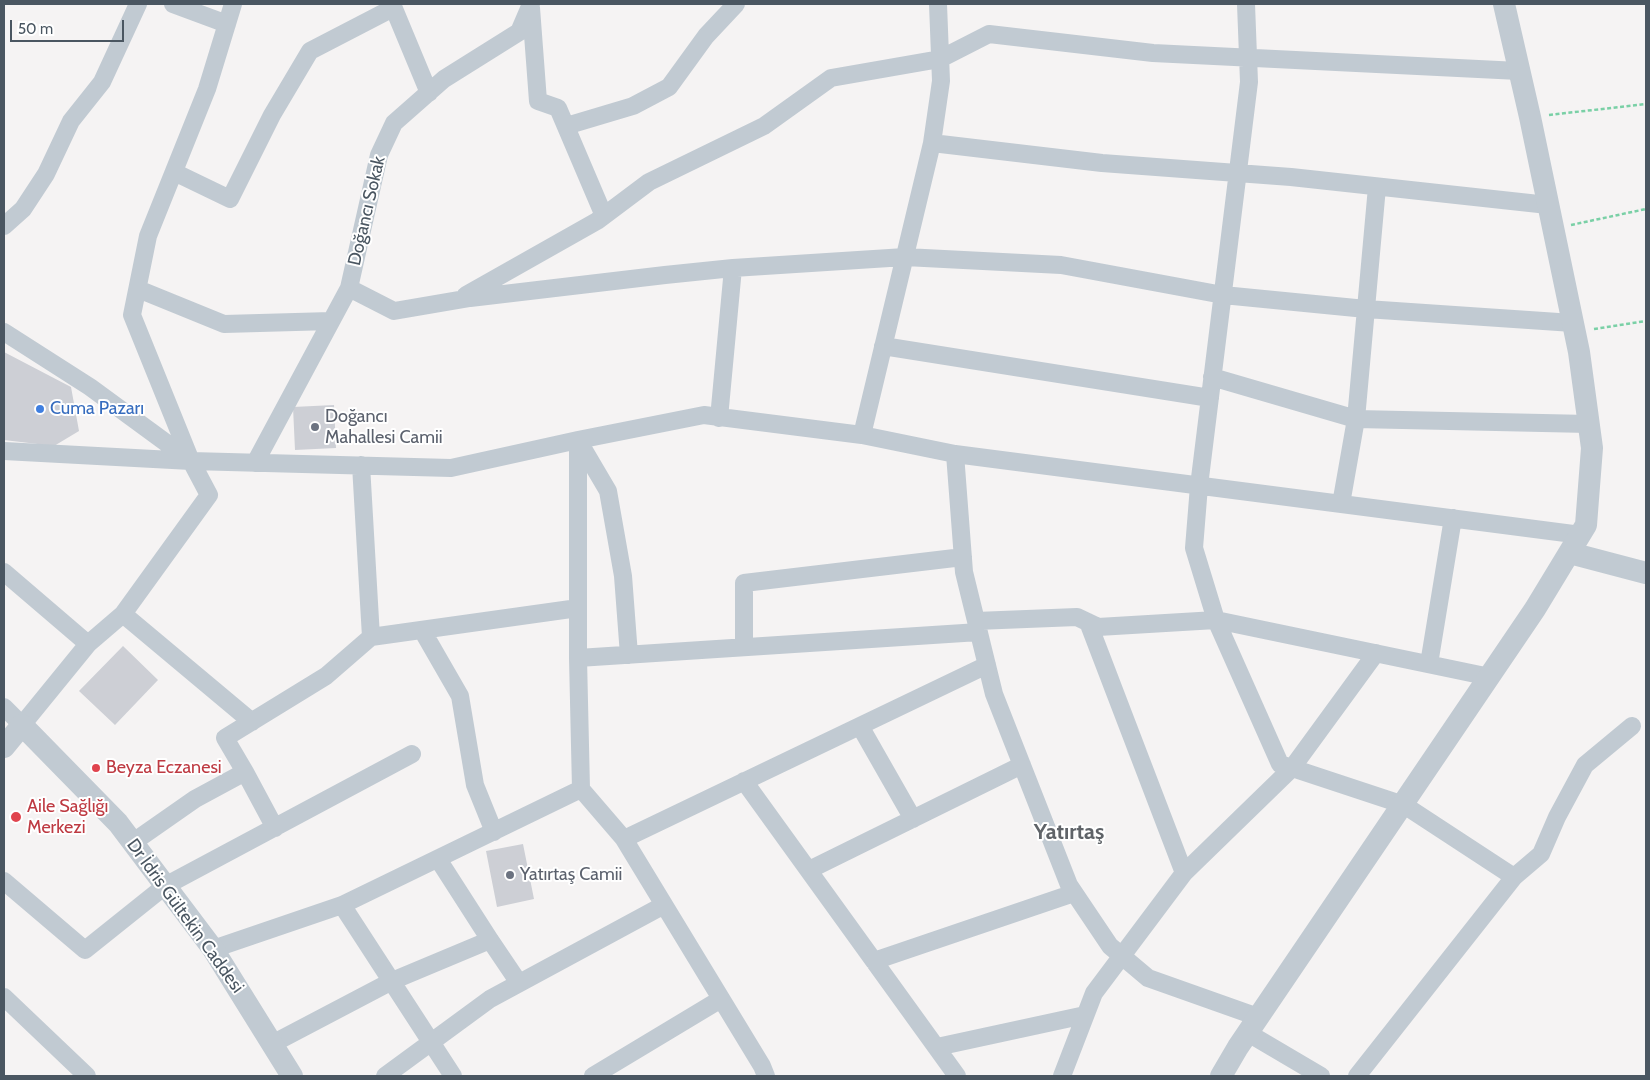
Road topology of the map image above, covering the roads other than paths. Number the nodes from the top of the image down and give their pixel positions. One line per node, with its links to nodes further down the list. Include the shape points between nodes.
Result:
1 (138, 4): 22 (street, via 102,82 71,121 46,174 23,209)
2 (173, 4): 10 (street)
3 (233, 4): 10 (street)
4 (531, 4): 14 (street, Doğancı Sokak, via 519,32); 15 (street, via 538,101 558,108)
5 (736, 4): 15 (street, via 706,36 669,87 633,106)
6 (938, 4): 12 (street)
7 (1246, 4): 11 (street)
8 (1504, 4): 13 (street)
9 (392, 6): 14 (street); 17 (street, via 310,51 272,115 230,199)
10 (227, 24): 17 (street, via 208,90)
11 (1248, 58): 12 (street, via 1153,53 989,34); 13 (street); 18 (street, via 1249,82)
12 (940, 59): 16 (street, via 941,80); 21 (street, via 831,78 764,126 649,182)
13 (1520, 71): 20 (street)
14 (429, 93): 25 (street, Doğancı Sokak, via 394,122 378,154)
15 (566, 126): 21 (street)
16 (932, 143): 18 (street, via 1102,163); 23 (street)
17 (174, 172): 26 (street, via 148,236)
18 (1238, 174): 19 (street); 27 (street)
19 (1377, 187): 20 (street); 29 (street)
20 (1548, 205): 31 (street)
21 (604, 216): 28 (street)
22 (4, 226)
23 (905, 257): 24 (street); 27 (street, via 1061,265); 33 (street)
24 (733, 268): 28 (street); 36 (street)
25 (349, 288): 28 (street, via 394,311); 30 (street, Doğancı Sokak)
26 (138, 289): 30 (street, via 224,324); 43 (street, via 132,315)
27 (1223, 295): 29 (street); 34 (street)
28 (457, 300)
29 (1366, 309): 31 (street); 37 (street)
30 (331, 321): 44 (street, Doğancı Sokak)
31 (1574, 327): 38 (street)
32 (4, 332): 43 (street, via 90,387)
33 (883, 346): 35 (street); 39 (street)
34 (1212, 377): 35 (street); 37 (street)
35 (1210, 398): 46 (street)
36 (719, 418): 39 (street); 40 (street, via 704,415)
37 (1356, 419): 38 (street); 47 (street)
38 (1589, 424): 49 (street, via 1592,448 1586,525)
39 (862, 435): 42 (street)
40 (578, 440): 45 (street, via 451,468); 53 (street); 63 (street, via 608,491 623,576)
41 (4, 451): 43 (street)
42 (955, 454): 46 (street); 50 (street)
43 (192, 461): 44 (street); 54 (street, via 209,495)
44 (255, 463): 45 (street)
45 (361, 466): 59 (street)
46 (1199, 486): 47 (street); 55 (street, via 1194,548)
47 (1342, 504): 48 (street)
48 (1453, 518): 49 (street); 65 (street)
49 (1576, 544): 52 (street); 67 (street)
50 (963, 557): 57 (street); 61 (street, via 744,583)
51 (4, 572): 60 (street)
52 (1646, 573)
53 (578, 608): 58 (street); 64 (street)
54 (123, 614): 60 (street); 69 (street)
55 (1216, 620): 56 (street, via 1098,628); 62 (street); 76 (street, via 1280,764)
56 (1088, 622): 57 (street, via 1077,617); 88 (street)
57 (978, 627): 61 (street); 66 (street)
58 (422, 630): 59 (street); 83 (street, via 460,696 475,785)
59 (371, 637): 69 (street, via 326,676)
60 (88, 644): 70 (street)
61 (744, 647): 63 (street)
62 (1376, 653): 65 (street); 76 (street)
63 (630, 655): 64 (street)
64 (578, 658): 79 (street)
65 (1429, 664): 67 (street)
66 (987, 665): 71 (street); 75 (street, via 994,694)
67 (1490, 677): 80 (street)
68 (4, 707): 70 (street)
69 (252, 722): 77 (street, via 225,738)
70 (22, 725): 73 (street); 85 (street, Dr İdris Gültekin Caddesi, via 118,823)
71 (860, 726): 78 (street); 81 (street)
72 (1632, 726): 89 (street, via 1585,765 1541,854)
73 (4, 747)
74 (412, 754): 82 (street)
75 (1022, 765): 81 (street); 92 (street)
76 (1292, 768): 80 (street); 88 (street)
77 (246, 772): 82 (street); 85 (street, via 196,799)
78 (744, 781): 84 (street); 87 (street)
79 (581, 789): 83 (street); 84 (street)
80 (1404, 805): 89 (street); 104 (street)
81 (913, 819): 87 (street)
82 (275, 828): 91 (street)
83 (494, 832): 86 (street)
84 (624, 840): 94 (street)
85 (132, 843): 91 (street, Dr İdris Gültekin Caddesi)
86 (438, 859): 93 (street); 95 (street)
87 (809, 870): 98 (street)
88 (1184, 873): 97 (street)
89 (1514, 877): 118 (street)
90 (4, 881): 91 (street, via 85,950)
91 (165, 886): 96 (street, Dr İdris Gültekin Caddesi)
92 (1074, 893): 97 (street, via 1110,946); 98 (street)
93 (342, 905): 96 (street); 99 (street)
94 (664, 905): 100 (street); 102 (street)
95 (490, 940): 99 (street); 100 (street)
96 (213, 949): 106 (street, Dr İdris Gültekin Caddesi)
97 (1121, 956): 103 (street, via 1094,993); 104 (street, via 1148,978)
98 (874, 961): 107 (street)
99 (392, 981): 105 (street); 106 (street)
100 (520, 983): 105 (street, via 490,999)
101 (4, 997): 108 (street)
102 (721, 999): 112 (street); 113 (street)
103 (1085, 1015): 107 (street); 115 (street)
104 (1253, 1025): 116 (street); 117 (street)
105 (431, 1042): 110 (street); 111 (street)
106 (272, 1044): 109 (street, Dr İdris Gültekin Caddesi)
107 (936, 1047): 114 (street)
108 (87, 1076)
109 (292, 1076)
110 (385, 1076)
111 (453, 1076)
112 (593, 1076)
113 (766, 1076)
114 (958, 1076)
115 (1062, 1076)
116 (1221, 1076)
117 (1321, 1076)
118 (1357, 1076)

